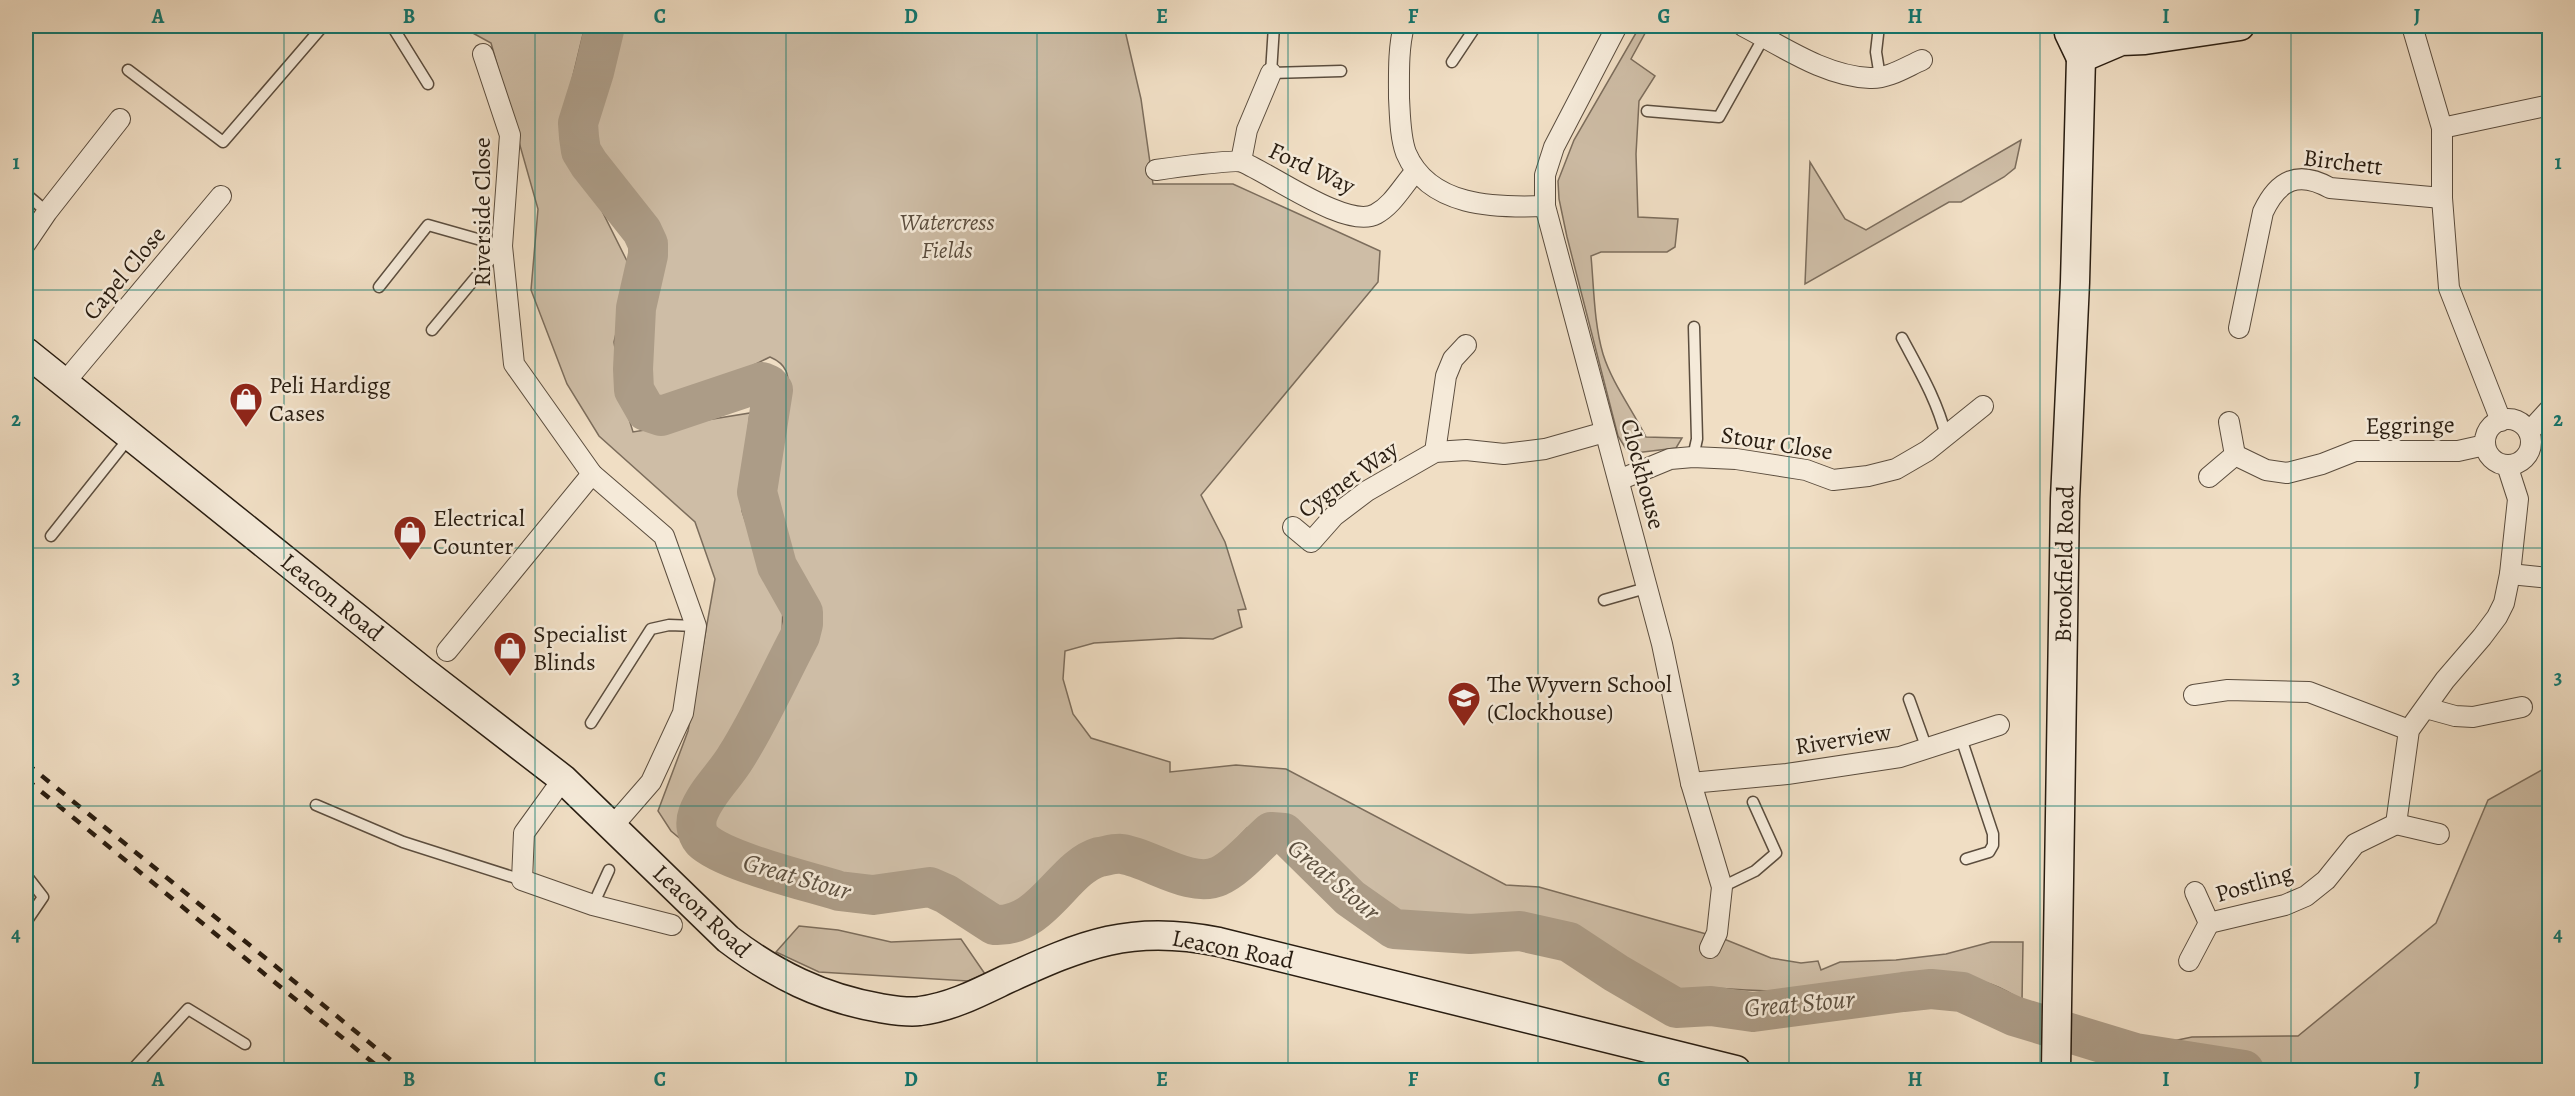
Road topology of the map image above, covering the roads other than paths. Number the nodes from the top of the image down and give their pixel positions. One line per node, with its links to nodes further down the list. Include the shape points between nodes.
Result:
1 (323, 26): 18 (lane, via 223,141)
2 (392, 26): 22 (lane)
3 (1274, 26): 20 (lane)
4 (1404, 26): 29 (street, via 1400,115 1406,151)
5 (1476, 26): 17 (lane)
6 (1617, 26): 33 (street, Clockhouse, via 1554,147 1545,175)
7 (1743, 26): 13 (street)
8 (1880, 26): 21 (lane, via 1876,52)
9 (2068, 26): 15 (street, Brookfield Road)
10 (2090, 26): 15 (street, Brookfield Road)
11 (2240, 26): 15 (street, via 2121,40)
12 (2412, 26): 26 (street)
13 (1767, 31): 21 (street, via 1819,66 1871,79); 24 (lane, via 1719,117)
14 (483, 54): 36 (street, Riverside Close, via 510,135)
15 (2081, 58): 98 (street, Brookfield Road, via 2064,510)
16 (1922, 60): 21 (street)
17 (1452, 62)
18 (128, 70)
19 (1341, 71): 20 (lane)
20 (1271, 73): 27 (street, Ford Way, via 1247,130)
21 (1880, 77)
22 (428, 84)
23 (2550, 105): 26 (street)
24 (1647, 111)
25 (120, 119): 34 (street)
26 (2442, 128): 32 (street)
27 (1241, 161): 28 (street, Ford Way); 29 (street, Ford Way, via 1328,207 1358,216 1374,216 1386,207)
28 (1156, 170)
29 (1416, 171): 33 (street, via 1449,196 1479,205)
30 (26, 194): 34 (lane)
31 (221, 196): 44 (street, Capel Close)
32 (2442, 198): 39 (street, Birchett, via 2330,188 2316,180 2298,178 2280,187 2263,212); 47 (street, via 2448,288)
33 (1545, 206): 49 (street, Clockhouse)
34 (47, 212): 35 (street)
35 (26, 243)
36 (502, 246): 37 (lane, via 428,225); 40 (lane); 58 (street, Riverside Close, via 514,364)
37 (379, 287)
38 (1694, 327): 56 (lane, via 1697,439)
39 (2239, 328)
40 (432, 330)
41 (1902, 338): 52 (lane, via 1931,391)
42 (1466, 345): 54 (street, Cygnet Way, via 1453,359 1446,376)
43 (26, 352): 44 (street, Leacon Road)
44 (64, 382): 51 (street, Leacon Road)
45 (1983, 406): 52 (street, Stour Close)
46 (2550, 409): 50 (street)
47 (2501, 421): 50 (street, via 2520,423); 53 (street, via 2489,430)
48 (2229, 422): 55 (street)
49 (1605, 432): 54 (street, Cygnet Way, via 1545,450 1504,454); 60 (street, Clockhouse)
50 (2529, 432): 57 (street, via 2527,455)
51 (131, 436): 62 (lane); 78 (street, Leacon Road)
52 (1946, 436): 56 (street, Stour Close, via 1896,469 1868,477 1833,480 1794,468)
53 (2485, 445): 55 (street, Eggringe, via 2457,452 2355,451 2287,473 2266,470); 57 (street, via 2494,460)
54 (1435, 452): 61 (street, Cygnet Way, via 1367,491 1335,516 1311,542)
55 (2235, 455): 59 (street)
56 (1693, 457): 60 (street, Stour Close, via 1670,459)
57 (2507, 465): 63 (street, via 2518,499)
58 (592, 474): 67 (street, Riverside Close, via 664,536); 68 (street)
59 (2209, 477)
60 (1619, 480): 65 (street, Clockhouse)
61 (1293, 527)
62 (51, 536)
63 (2510, 574): 64 (street); 72 (street, via 2497,617)
64 (2550, 578)
65 (1646, 588): 66 (lane); 79 (street, Clockhouse)
66 (1604, 600)
67 (696, 626): 73 (lane, via 651,629); 83 (street, Riverside Close, via 682,713 651,782)
68 (447, 651)
69 (2194, 695): 75 (street, via 2228,690 2309,692)
70 (1909, 699): 77 (lane)
71 (2522, 707): 72 (street, via 2473,717)
72 (2426, 708): 75 (street)
73 (591, 723)
74 (1999, 725): 76 (street, Riverview)
75 (2409, 730): 82 (street)
76 (1961, 738): 77 (street, Riverview); 85 (lane, via 1993,834 1989,852)
77 (1927, 749): 79 (street, Riverview, via 1900,757 1787,774)
78 (563, 779): 83 (street, Leacon Road); 88 (street, via 524,833)
79 (1691, 783): 89 (street, Clockhouse)
80 (1753, 802): 89 (lane, via 1776,853 1755,871)
81 (316, 805): 88 (lane, via 403,842)
82 (2396, 824): 84 (street); 93 (street, Postling, via 2355,844 2326,880 2306,897)
83 (611, 828): 100 (street, Leacon Road, via 754,959 813,990 865,1005 918,1012 953,1004 1087,945 1142,934 1168,934 1219,942)
84 (2439, 834)
85 (1966, 859)
86 (609, 870): 91 (lane)
87 (26, 874): 92 (lane, via 43,897)
88 (522, 880): 91 (street)
89 (1722, 887): 95 (street, Clockhouse, via 1717,933)
90 (2195, 892): 93 (street, Postling)
91 (593, 905): 94 (street)
92 (26, 922)
93 (2209, 922): 96 (street, Postling)
94 (672, 925)
95 (1710, 948)
96 (2189, 961)
97 (245, 1044): 99 (lane, via 188,1009)
98 (2056, 1067)
99 (132, 1071)
100 (1736, 1071)

